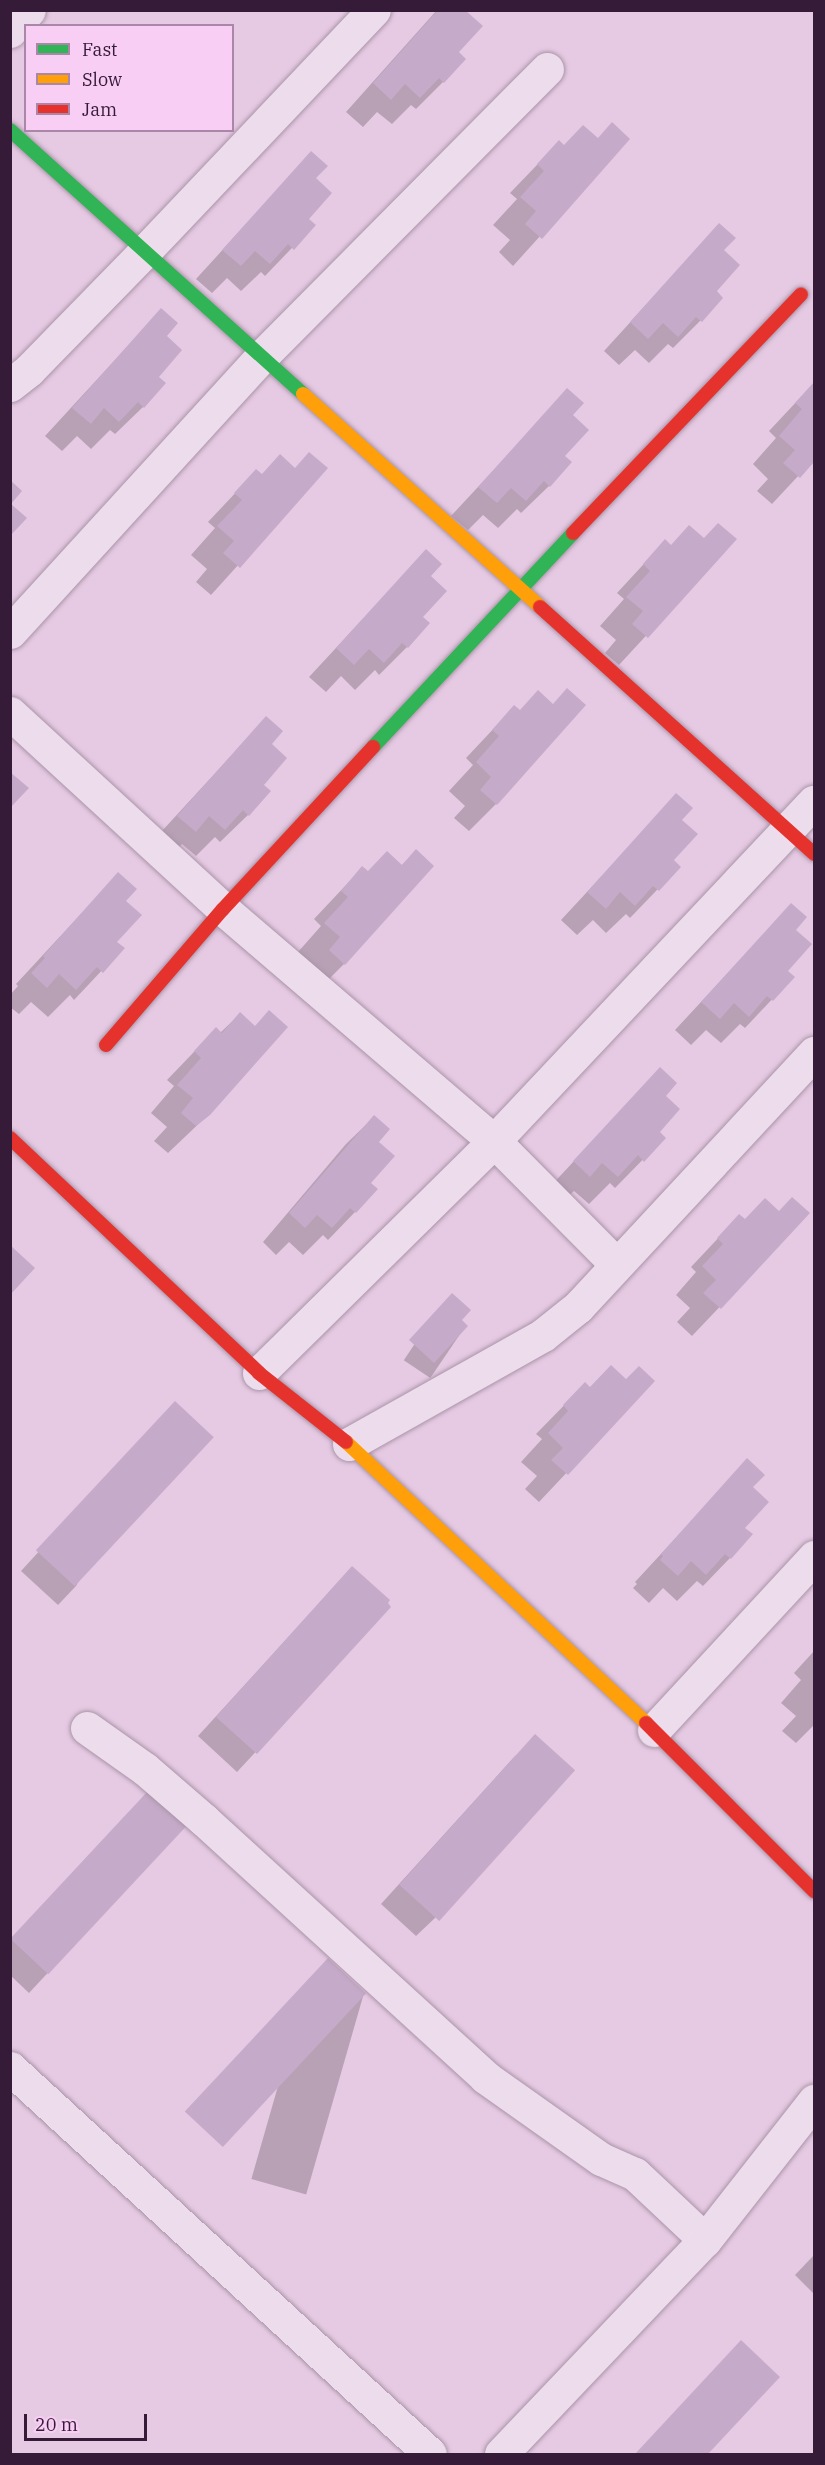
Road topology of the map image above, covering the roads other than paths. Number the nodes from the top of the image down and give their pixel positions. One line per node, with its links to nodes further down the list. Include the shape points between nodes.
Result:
1 (29, 10): 3 (street)
2 (366, 13): 6 (street)
3 (10, 31)
4 (548, 69): 8 (street)
5 (10, 130): 6 (street)
6 (146, 250): 8 (street); 9 (street)
7 (801, 294): 10 (street)
8 (262, 355): 10 (street); 11 (street)
9 (10, 385)
10 (520, 589): 14 (street); 16 (street)
11 (10, 632)
12 (10, 713): 16 (street)
13 (814, 802): 14 (street)
14 (788, 829): 15 (street); 20 (street)
15 (814, 854)
16 (223, 909): 17 (street); 20 (street)
17 (106, 1045)
18 (814, 1053): 21 (street)
19 (10, 1138): 22 (street)
20 (495, 1141): 21 (street); 22 (street)
21 (616, 1264): 23 (street, via 578,1307 543,1335)
22 (259, 1373): 23 (street)
23 (349, 1444): 26 (street)
24 (814, 1557): 26 (street)
25 (87, 1728): 30 (street, via 145,1769 204,1820 485,2077 601,2159 635,2174)
26 (654, 1730): 27 (street)
27 (814, 1891)
28 (10, 2068): 31 (street)
29 (814, 2101): 30 (street)
30 (705, 2240): 32 (street)
31 (430, 2454)
32 (501, 2454)

